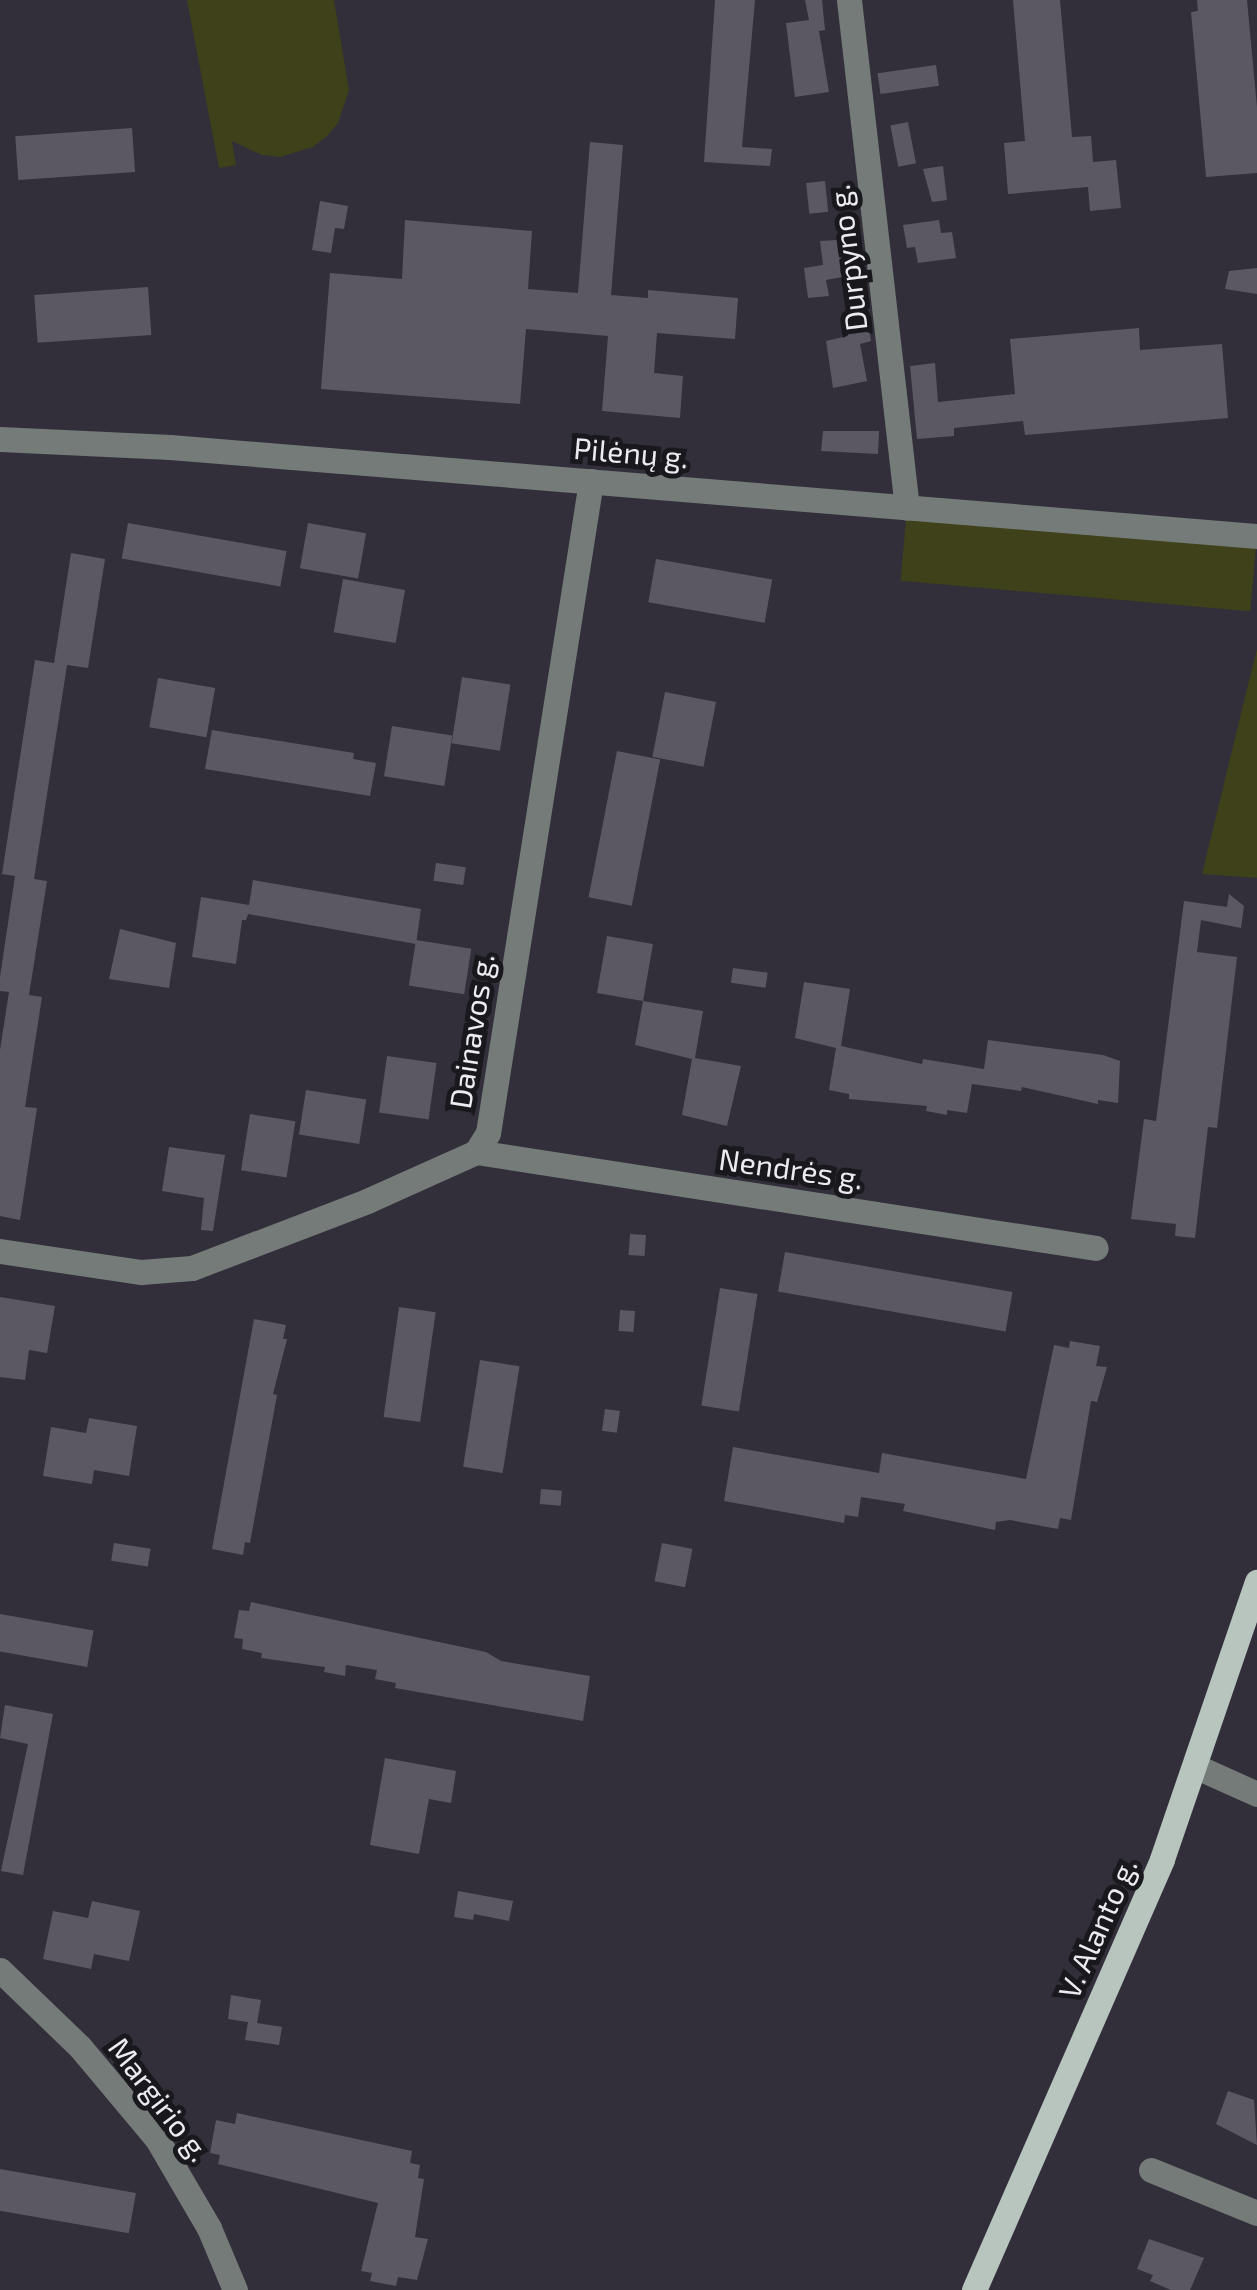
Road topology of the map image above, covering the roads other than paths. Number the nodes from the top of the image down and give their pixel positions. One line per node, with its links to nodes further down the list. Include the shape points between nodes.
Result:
1 (849, 0): 4 (street, Durpyno g.)
2 (0, 439): 3 (street, Pilėnų g.)
3 (591, 481): 4 (street, Pilėnų g.); 6 (street, Dainavos g., via 488,1133)
4 (907, 508): 5 (street, Pilėnų g.)
5 (1257, 536)
6 (476, 1152): 7 (street, Nendrės g.); 8 (street, Dainavos g., via 192,1268 141,1272)
7 (1096, 1248)
8 (0, 1252)
9 (1257, 1582): 10 (main road, V. Alanto g.)
10 (1197, 1767): 11 (street); 16 (main road, V. Alanto g.)
11 (1257, 1794)
12 (0, 1970): 15 (street, Margirio g., via 68,2035 157,2139)
13 (1151, 2170): 14 (street)
14 (1257, 2212)
15 (236, 2290)
16 (974, 2290)

